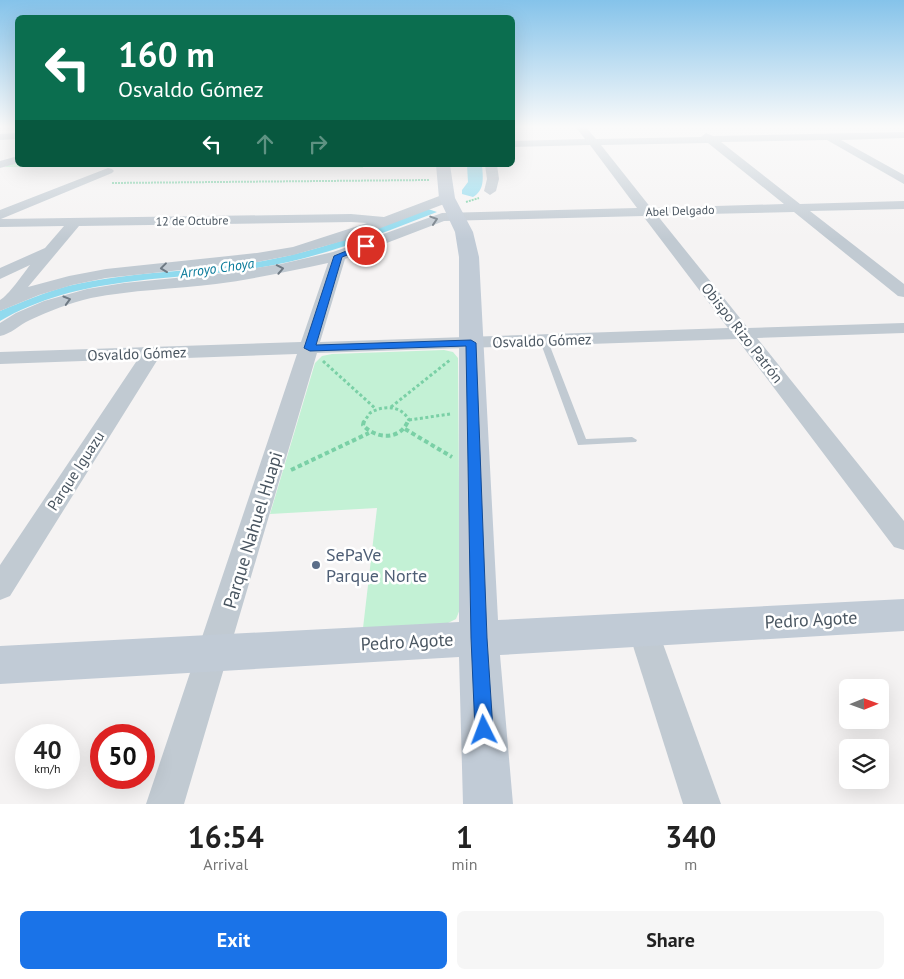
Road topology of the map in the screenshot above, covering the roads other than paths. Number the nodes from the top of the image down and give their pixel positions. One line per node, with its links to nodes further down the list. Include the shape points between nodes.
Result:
1 (609, 164): 11 (street, Obispo Rizo Patrón)
2 (741, 164): 10 (street)
3 (875, 164): 6 (street)
4 (491, 167): 7 (street)
5 (108, 171): 12 (street)
6 (904, 180)
7 (490, 190)
8 (448, 193): 11 (street, Abel Delgado); 13 (street); 18 (street, one-way to 8, via 435,219); 26 (main road, via 467,243)
9 (904, 205): 10 (street, Abel Delgado)
10 (797, 208): 11 (street, Abel Delgado); 20 (street)
11 (647, 212): 24 (street, Obispo Rizo Patrón)
12 (0, 217): 14 (street)
13 (385, 220): 16 (street, 12 de Octubre); 21 (street, one-way to 21, via 293,251 106,274 78,279)
14 (20, 222): 15 (street, 12 de Octubre); 16 (street, 12 de Octubre)
15 (0, 223)
16 (74, 223): 17 (street)
17 (52, 249): 19 (street); 21 (street)
18 (338, 256): 23 (street, one-way to 18, via 50,305 87,294 253,274); 27 (street, Parque Nahuel Huapi)
19 (0, 274)
20 (904, 292)
21 (7, 302)
22 (904, 328): 24 (street, Osvaldo Gómez)
23 (0, 331)
24 (742, 334): 25 (street, Osvaldo Gómez); 31 (street, Obispo Rizo Patrón)
25 (544, 340): 26 (street, Osvaldo Gómez); 30 (lane, via 582,444)
26 (471, 343): 27 (street, Osvaldo Gómez); 35 (main road)
27 (310, 348): 28 (street, Osvaldo Gómez); 36 (street, Parque Nahuel Huapi)
28 (151, 354): 29 (street, Osvaldo Gómez); 32 (street, Parque Iguazu)
29 (0, 358)
30 (632, 440)
31 (904, 540)
32 (0, 588)
33 (904, 614): 34 (main road, Pedro Agote)
34 (643, 630): 35 (main road, Pedro Agote); 40 (street)
35 (479, 638): 36 (main road, Pedro Agote); 39 (main road)
36 (214, 653): 37 (main road, Pedro Agote); 38 (street, Parque Nahuel Huapi)
37 (0, 666)
38 (165, 804)
39 (488, 804)
40 (702, 804)

